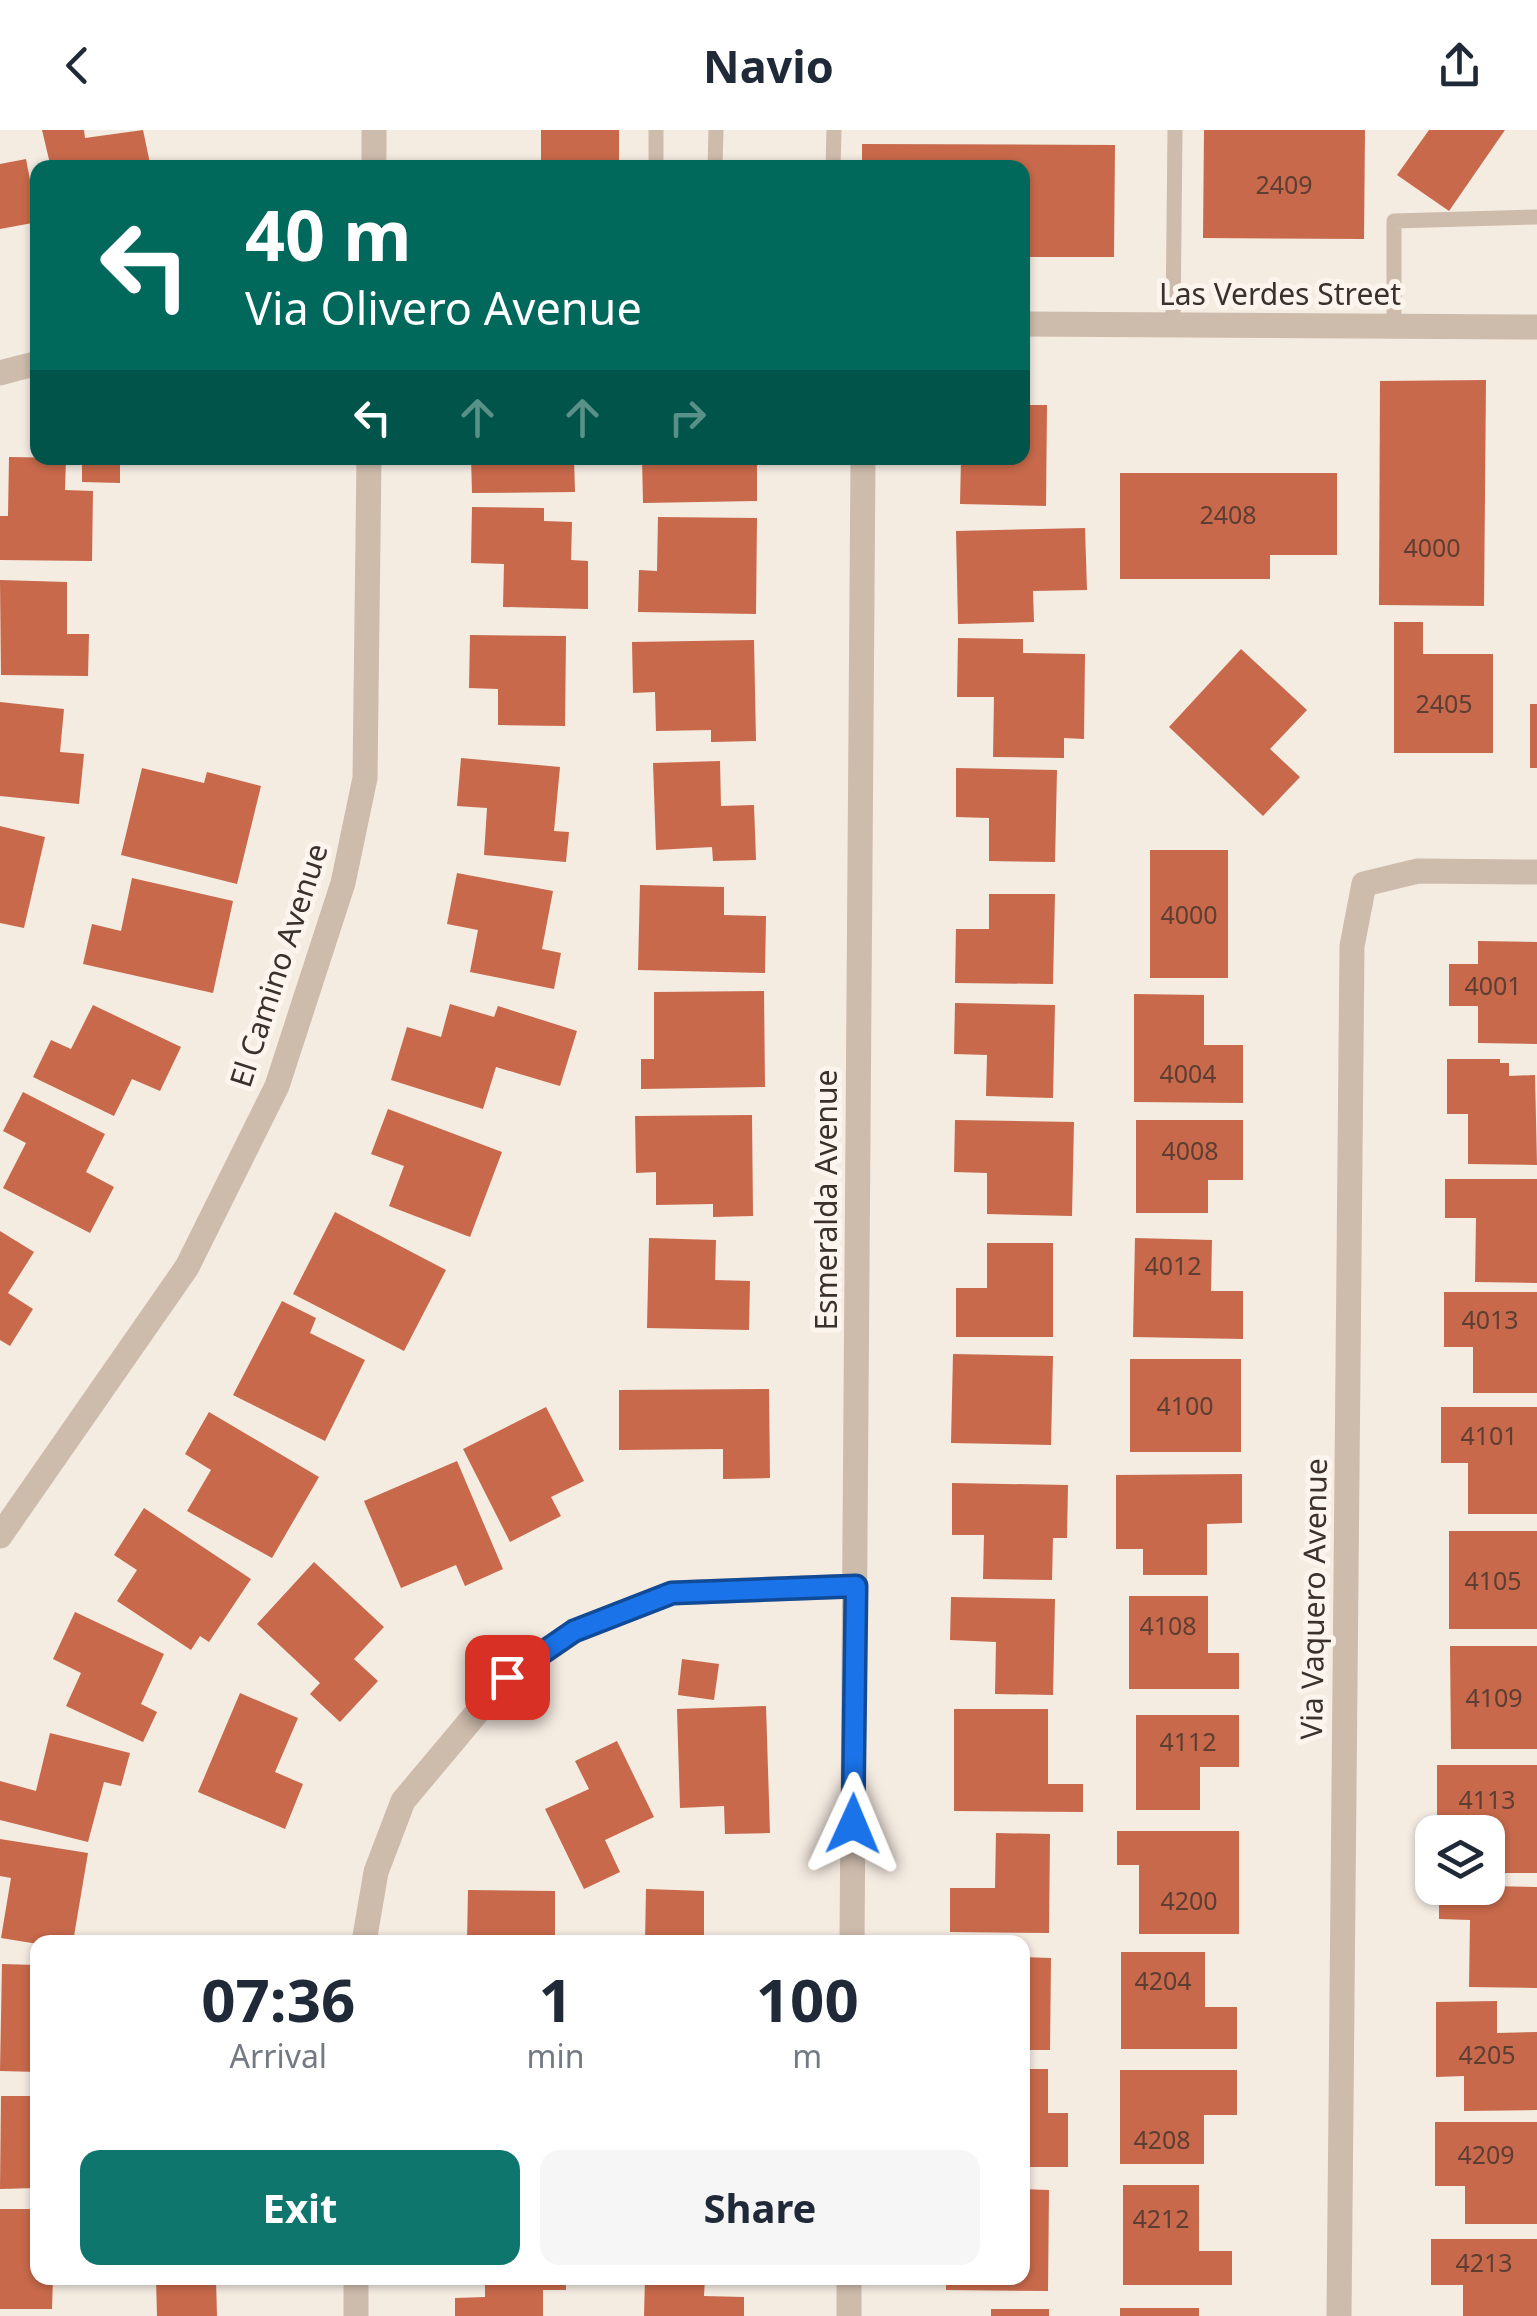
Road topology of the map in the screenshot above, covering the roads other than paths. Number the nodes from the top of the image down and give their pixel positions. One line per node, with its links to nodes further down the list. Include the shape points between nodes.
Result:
1 (374, 130): 6 (street)
2 (656, 130): 7 (lane)
3 (716, 130): 8 (lane)
4 (834, 130): 9 (lane)
5 (1175, 130): 12 (lane)
6 (374, 160)
7 (656, 160)
8 (716, 160)
9 (833, 160)
10 (1537, 217): 13 (lane, via 1394,221)
11 (1030, 324): 12 (street, Las Verdes Street)
12 (1173, 325): 13 (street, Las Verdes Street)
13 (1394, 326): 14 (street, Las Verdes Street)
14 (1537, 327)
15 (30, 365): 16 (street)
16 (0, 373)
17 (369, 465): 20 (street, El Camino Avenue, via 364,778 343,882 276,1086 187,1267)
18 (863, 465): 21 (street, Esmeralda Avenue)
19 (1537, 872): 28 (street, Via Vaquero Avenue, via 1418,871 1364,884 1352,946)
20 (0, 1536)
21 (856, 1586): 22 (street, via 672,1593 574,1631 507,1677 403,1801 376,1872); 23 (street, Esmeralda Avenue)
22 (365, 1935)
23 (852, 1935)
24 (356, 2285): 26 (street)
25 (849, 2285): 27 (street)
26 (356, 2316)
27 (849, 2316)
28 (1339, 2316)

